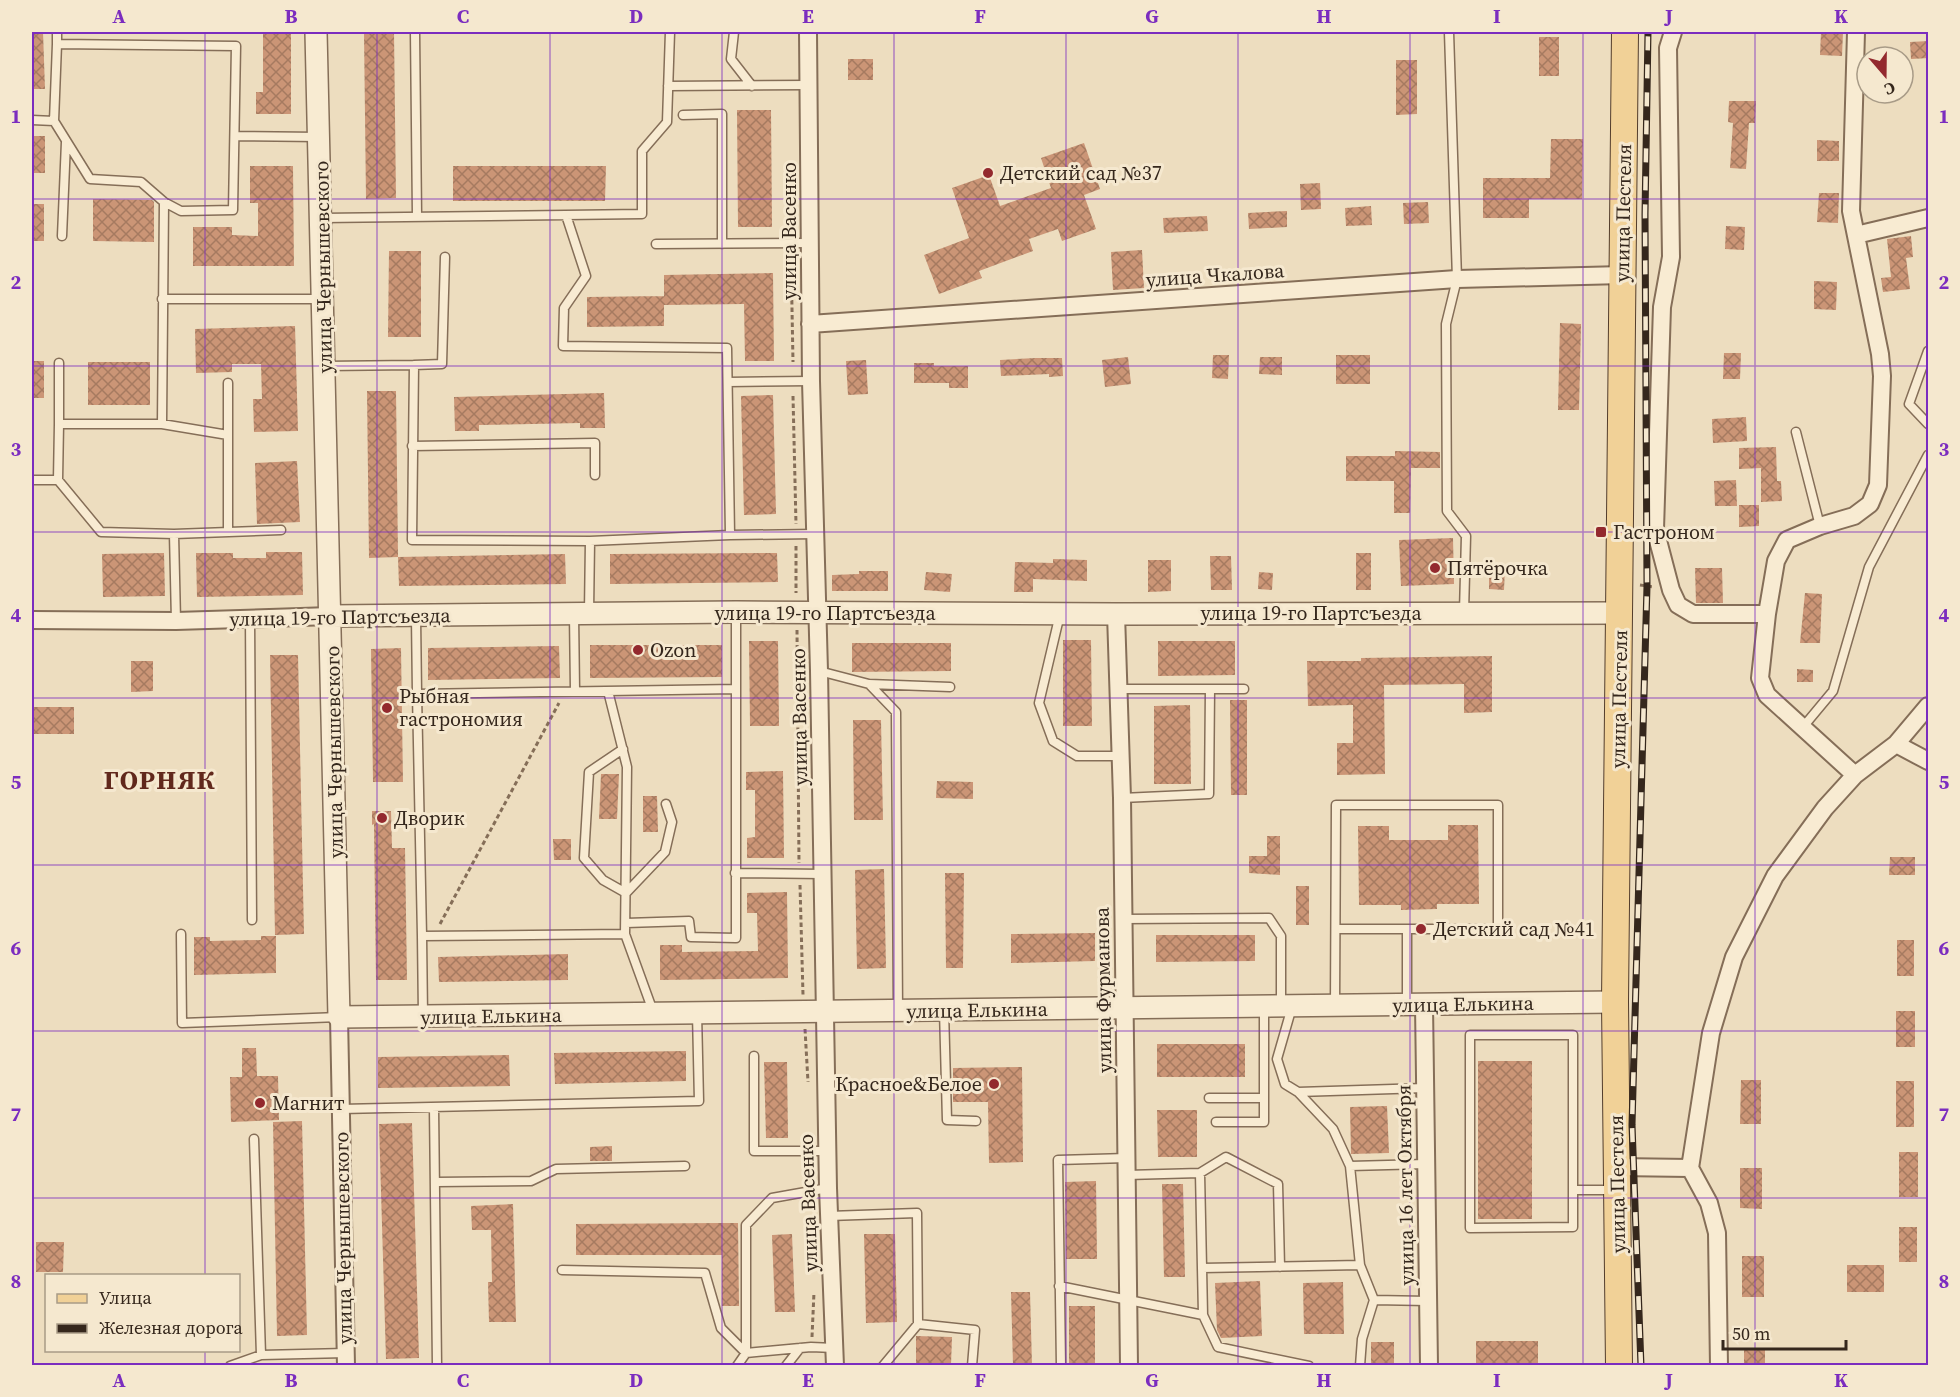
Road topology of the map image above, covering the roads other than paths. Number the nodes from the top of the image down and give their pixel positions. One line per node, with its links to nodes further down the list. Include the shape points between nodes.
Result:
1 (57, 32): 11 (lane)
2 (316, 32): 19 (street, улица Чернышевского)
3 (415, 32): 23 (lane)
4 (670, 32): 13 (lane)
5 (734, 32): 14 (lane, via 731,59)
6 (808, 32): 12 (street, улица Васенко)
7 (1449, 32): 33 (lane)
8 (1625, 32): 32 (main road, улица Пестеля)
9 (1673, 32): 68 (street, via 1668,48 1671,257 1662,307 1655,529 1678,605 1693,614)
10 (1856, 32): 26 (street, via 1851,211)
11 (57, 44): 17 (lane); 18 (lane, via 236,46)
12 (809, 85): 14 (lane); 28 (street, улица Васенко)
13 (668, 86): 14 (lane); 22 (lane, via 667,122 642,152 642,214)
14 (752, 86)
15 (683, 115): 30 (lane, via 722,114)
16 (32, 120): 17 (lane)
17 (54, 120): 20 (lane)
18 (235, 136): 19 (lane); 21 (lane, via 232,210 181,211)
19 (320, 137): 24 (street, улица Чернышевского)
20 (66, 141): 21 (lane, via 90,179 141,182); 27 (lane)
21 (164, 201): 34 (lane)
22 (566, 215): 23 (lane); 42 (lane, via 586,276 564,308 563,346 727,348)
23 (417, 216): 24 (lane)
24 (322, 218): 35 (street, улица Чернышевского)
25 (1929, 218): 26 (street)
26 (1856, 235): 54 (street, via 1882,376 1878,485 1869,504 1854,516)
27 (62, 236)
28 (810, 243): 30 (lane); 36 (street, улица Васенко)
29 (656, 244): 30 (lane)
30 (722, 244)
31 (445, 257): 39 (lane, via 442,364)
32 (1623, 275): 33 (street, улица Чкалова); 66 (main road, улица Пестеля)
33 (1457, 279): 36 (street, улица Чкалова); 65 (lane, via 1446,324 1447,511 1466,536)
34 (162, 299): 35 (lane); 45 (lane)
35 (323, 299): 40 (street, улица Чернышевского)
36 (810, 324): 41 (street, улица Васенко)
37 (1929, 351): 46 (lane, via 1909,404)
38 (59, 363): 44 (lane)
39 (414, 365): 40 (lane); 49 (lane)
40 (325, 366): 70 (street, улица Чернышевского)
41 (811, 381): 42 (lane); 58 (street, улица Васенко)
42 (728, 382): 59 (lane)
43 (228, 383): 48 (lane)
44 (59, 424): 45 (lane); 53 (lane)
45 (162, 424): 48 (lane)
46 (1929, 424)
47 (1796, 432): 54 (lane)
48 (228, 435): 56 (lane)
49 (412, 446): 51 (lane, via 595,443); 60 (lane, via 412,540)
50 (1929, 454): 85 (lane, via 1869,567 1833,691)
51 (595, 475)
52 (32, 480): 53 (lane)
53 (58, 480): 57 (lane, via 102,532)
54 (1820, 526): 68 (street, via 1787,540 1776,561)
55 (281, 531): 56 (lane)
56 (228, 532): 57 (lane)
57 (174, 534): 73 (lane)
58 (816, 534): 59 (lane); 63 (street, улица Васенко)
59 (730, 535): 60 (lane)
60 (590, 541): 62 (lane)
61 (736, 612): 62 (street, улица 19-го Партсъезда); 63 (street, улица 19-го Партсъезда); 77 (lane)
62 (581, 613): 69 (street, улица 19-го Партсъезда); 81 (lane)
63 (807, 613): 64 (street, улица 19-го Партсъезда); 74 (street, улица Васенко)
64 (1060, 613): 67 (street, улица 19-го Партсъезда); 88 (lane, via 1039,703 1053,741 1077,756)
65 (1464, 613): 66 (street, улица 19-го Партсъезда); 67 (street, улица 19-го Партсъезда)
66 (1620, 613): 104 (main road, улица Пестеля)
67 (1116, 614): 78 (street, улица Фурманова)
68 (1767, 614): 85 (street, via 1760,678 1767,695)
69 (416, 615): 70 (street, улица 19-го Партсъезда); 83 (lane)
70 (331, 616): 71 (street, улица 19-го Партсъезда); 115 (street, улица Чернышевского)
71 (250, 618): 73 (street, улица 19-го Партсъезда); 97 (lane)
72 (32, 620): 73 (street, улица 19-го Партсъезда)
73 (176, 621)
74 (819, 671): 75 (lane); 94 (street, улица Васенко)
75 (869, 684): 76 (lane); 111 (lane, via 896,712)
76 (950, 687)
77 (736, 689): 82 (lane); 93 (lane)
78 (1118, 689): 79 (lane); 88 (street, улица Фурманова)
79 (1210, 689): 80 (lane); 91 (lane, via 1209,794)
80 (1244, 689)
81 (575, 691): 82 (lane); 83 (lane)
82 (608, 691): 87 (lane)
83 (417, 694): 103 (lane)
84 (1929, 706): 86 (street)
85 (1803, 727): 90 (street)
86 (1896, 744): 89 (street); 90 (street)
87 (623, 749): 95 (lane, via 627,767); 95 (lane, via 589,772 584,858 603,880)
88 (1120, 756): 91 (street, улица Фурманова)
89 (1929, 761)
90 (1855, 775): 131 (street, via 1825,808 1775,876 1734,957 1711,1033)
91 (1122, 798): 96 (street, улица Фурманова)
92 (666, 804): 95 (lane, via 672,822 665,852)
93 (735, 873): 94 (lane); 98 (lane, via 736,938 690,937 689,921)
94 (823, 874): 110 (street, улица Васенко)
95 (626, 893): 98 (lane)
96 (1123, 919): 106 (lane, via 1269,918 1281,936); 108 (street, улица Фурманова)
97 (252, 920)
98 (626, 923): 102 (lane)
99 (1336, 929): 100 (lane); 100 (lane, via 1336,805 1498,805 1498,929); 107 (lane)
100 (1407, 929): 105 (lane)
101 (182, 934): 115 (lane, via 182,1023)
102 (626, 934): 103 (lane); 113 (lane)
103 (422, 936): 114 (lane)
104 (1615, 1002): 105 (street, улица Елькина); 133 (main road, улица Пестеля)
105 (1415, 1005): 107 (street, улица Елькина); 117 (street, улица 16 лет Октября)
106 (1279, 1006): 107 (street, улица Елькина); 108 (street, улица Елькина); 118 (lane, via 1277,1059 1285,1084); 120 (lane)
107 (1335, 1006)
108 (1123, 1008): 109 (street, улица Елькина); 129 (street, улица Фурманова)
109 (944, 1010): 111 (street, улица Елькина); 123 (lane, via 947,1120)
110 (826, 1011): 111 (street, улица Елькина); 112 (street, улица Елькина); 126 (street, улица Васенко)
111 (898, 1011)
112 (697, 1013): 113 (street, улица Елькина); 121 (lane, via 699,1101)
113 (654, 1014): 114 (street, улица Елькина)
114 (423, 1016): 115 (street, улица Елькина)
115 (339, 1017): 122 (street, улица Чернышевского)
116 (753, 1056): 126 (lane, via 754,1151)
117 (1425, 1088): 118 (lane); 127 (street, улица 16 лет Октября)
118 (1298, 1092): 130 (lane, via 1333,1129)
119 (1209, 1098): 120 (lane)
120 (1264, 1098): 124 (lane, via 1264,1122)
121 (434, 1107): 122 (lane); 134 (lane)
122 (341, 1108): 152 (street, улица Чернышевского)
123 (976, 1121)
124 (1215, 1122)
125 (254, 1139): 151 (lane)
126 (827, 1151): 135 (street, улица Васенко)
127 (1426, 1164): 130 (lane); 145 (street, улица 16 лет Октября)
128 (685, 1166): 134 (lane, via 556,1169 531,1181)
129 (1127, 1167): 132 (lane); 142 (lane, via 1058,1160); 144 (street, улица Фурманова)
130 (1350, 1167): 138 (lane)
131 (1690, 1168): 133 (street); 166 (street, via 1709,1203 1717,1233)
132 (1200, 1173): 139 (lane, via 1226,1157 1278,1184); 140 (lane)
133 (1618, 1178): 136 (lane); 165 (main road, улица Пестеля)
134 (436, 1182): 154 (lane)
135 (828, 1188): 137 (street, улица Васенко); 150 (lane, via 772,1198 746,1225)
136 (1573, 1190): 136 (lane, via 1573,1227 1470,1228 1470,1035 1573,1035)
137 (829, 1216): 147 (lane, via 917,1213); 149 (street, улица Васенко)
138 (1360, 1265): 139 (lane); 143 (lane)
139 (1281, 1267): 140 (lane)
140 (1202, 1269): 146 (lane)
141 (562, 1270): 150 (lane, via 705,1273 721,1329)
142 (1059, 1286): 144 (lane); 160 (lane)
143 (1374, 1300): 145 (lane); 163 (lane, via 1362,1339)
144 (1129, 1301): 146 (lane); 161 (street, улица Фурманова)
145 (1428, 1301): 164 (street, улица 16 лет Октября)
146 (1203, 1315): 162 (lane, via 1218,1347)
147 (918, 1324): 158 (lane); 159 (lane, via 975,1330)
148 (800, 1348): 149 (lane); 150 (lane); 156 (lane)
149 (834, 1348): 157 (street, улица Васенко)
150 (746, 1353): 155 (lane)
151 (261, 1355): 152 (lane); 153 (lane)
152 (346, 1359)
153 (230, 1365)
154 (437, 1365)
155 (737, 1365)
156 (786, 1365)
157 (835, 1365)
158 (883, 1365)
159 (972, 1365)
160 (1061, 1365)
161 (1129, 1365)
162 (1309, 1365)
163 (1360, 1365)
164 (1429, 1365)
165 (1619, 1365)
166 (1719, 1365)

